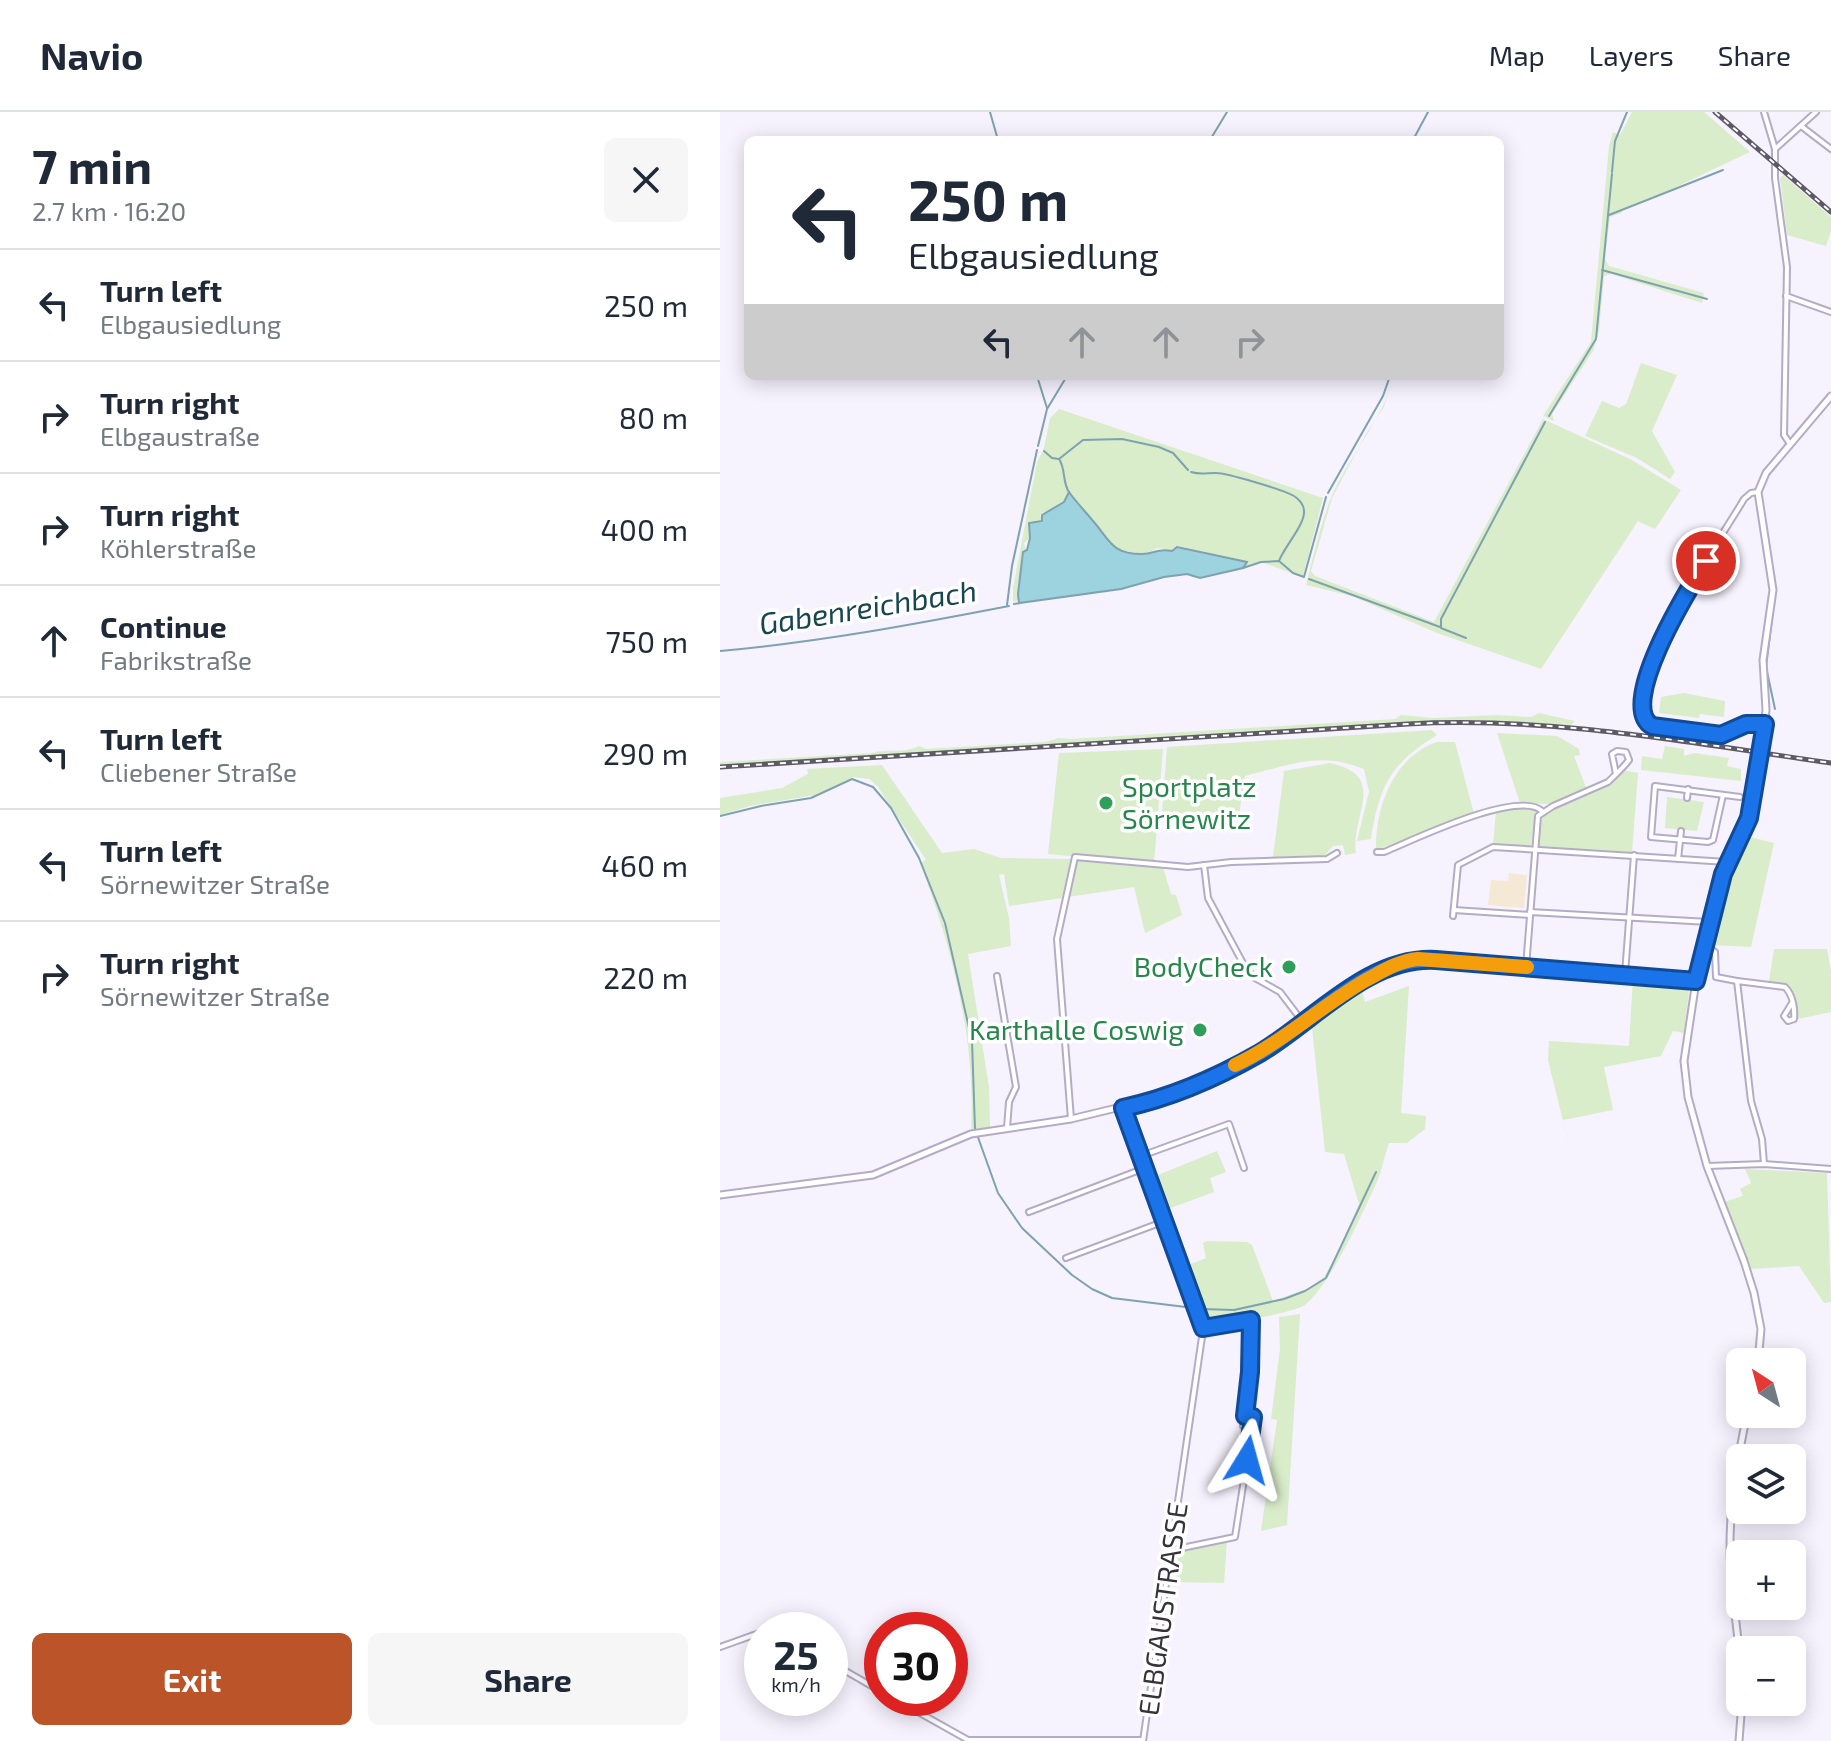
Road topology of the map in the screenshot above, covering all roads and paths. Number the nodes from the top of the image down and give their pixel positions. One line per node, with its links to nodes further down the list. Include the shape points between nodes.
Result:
1 (1764, 112): 4 (street)
2 (1816, 112): 3 (street)
3 (1801, 126): 4 (street); 5 (street)
4 (1775, 149): 6 (street)
5 (1831, 149)
6 (1786, 296): 7 (street); 9 (street, via 1784,435)
7 (1831, 312)
8 (1831, 396): 9 (street)
9 (1790, 444): 10 (street)
10 (1758, 492): 11 (street, via 1773,590 1763,660); 11 (street, via 1744,499 1678,606 1648,673 1643,717 1652,726 1721,735 1746,724)
11 (1765, 724): 25 (street, bridge, via 1749,818)
12 (1616, 774): 12 (street, via 1629,760 1626,752 1612,754); 17 (street, via 1602,786)
13 (1688, 789): 14 (street); 16 (street); 19 (street, via 1655,786 1651,837)
14 (1723, 795): 15 (street); 19 (street, via 1713,840)
15 (1740, 797)
16 (1687, 798)
17 (1542, 811): 20 (street); 21 (street, via 1531,806 1492,810)
18 (1681, 831): 19 (street)
19 (1680, 840): 24 (street)
20 (1534, 849): 23 (street); 27 (street, via 1493,847 1458,865); 28 (street)
21 (1377, 852)
22 (1337, 853): 26 (street, via 1327,859)
23 (1634, 855): 24 (street); 30 (street)
24 (1678, 859): 25 (street)
25 (1727, 862): 31 (street)
26 (1204, 865): 39 (street, via 1208,898 1245,967 1280,992); 41 (street, via 1075,857 1057,939)
27 (1454, 910): 28 (street); 29 (street)
28 (1530, 913): 30 (street); 33 (street)
29 (1453, 916)
30 (1630, 919): 31 (street); 34 (street)
31 (1709, 922): 32 (street)
32 (1704, 944): 36 (street); 37 (street, via 1715,952 1716,977)
33 (1526, 967): 34 (street); 39 (street, via 1407,960)
34 (1625, 974): 36 (street)
35 (997, 976): 42 (street, via 1016,1087)
36 (1696, 981): 45 (street, via 1684,1074)
37 (1737, 981): 38 (street, via 1785,987); 44 (street)
38 (1792, 1003)
39 (1302, 1021): 40 (street, via 1256,1055 1177,1092)
40 (1123, 1108): 41 (street); 43 (street, ELBGAUSTRASSE)
41 (1071, 1119): 42 (street)
42 (1007, 1128): 49 (street, via 971,1134 873,1175)
43 (1141, 1156): 46 (street, ELBGAUSTRASSE); 47 (street, via 1229,1124)
44 (1764, 1164): 45 (street); 48 (street)
45 (1707, 1166): 54 (street, via 1754,1293)
46 (1145, 1168): 50 (street); 51 (street, ELBGAUSTRASSE)
47 (1244, 1168)
48 (1831, 1169)
49 (720, 1195)
50 (1029, 1212)
51 (1165, 1221): 52 (street); 53 (street, ELBGAUSTRASSE)
52 (1066, 1258)
53 (1203, 1328): 56 (street, ELBGAUSTRASSE); 56 (street, via 1251,1320 1243,1426 1252,1428 1235,1537)
54 (1759, 1348)
55 (1744, 1428): 57 (street, via 1731,1527)
56 (1172, 1550): 65 (street, ELBGAUSTRASSE)
57 (1738, 1636)
58 (744, 1638): 59 (street)
59 (720, 1647)
60 (925, 1716): 62 (street)
61 (1741, 1716): 66 (street)
62 (968, 1740): 63 (street)
63 (1031, 1741): 64 (street)
64 (1080, 1741): 65 (street)
65 (1143, 1741)
66 (1739, 1741)

